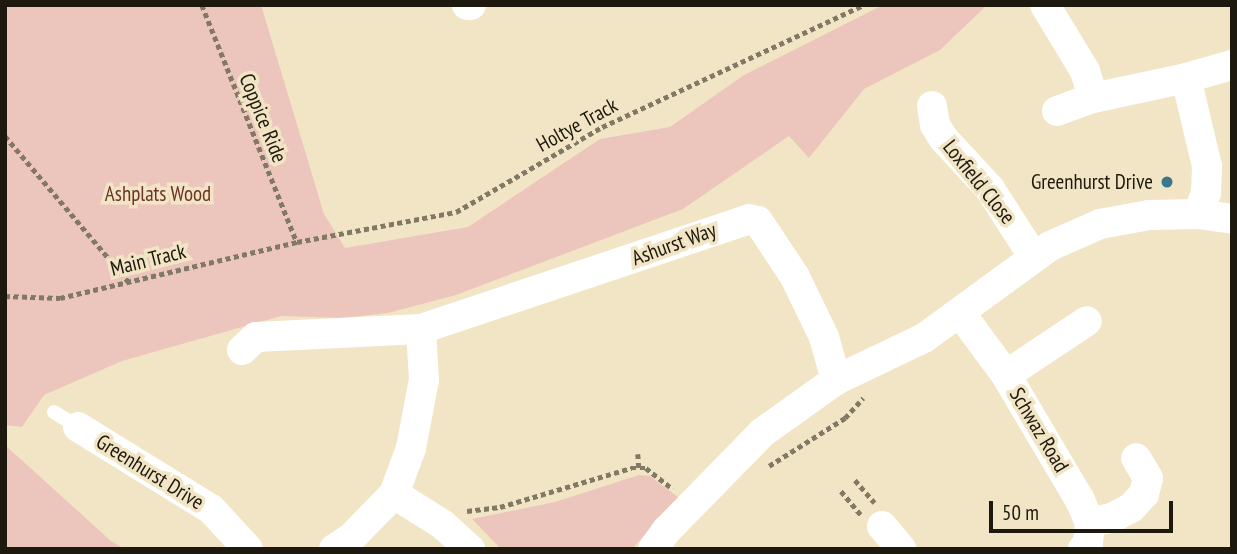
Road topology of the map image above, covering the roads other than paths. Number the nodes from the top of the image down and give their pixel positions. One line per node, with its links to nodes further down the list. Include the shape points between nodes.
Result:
1 (1045, 5): 4 (street, via 1085,71)
2 (1232, 65): 3 (street)
3 (1186, 78): 4 (street); 7 (street, via 1207,166 1206,193)
4 (1093, 97): 6 (street)
5 (932, 106): 9 (street, Loxfield Close, via 943,138 990,189)
6 (1058, 111)
7 (1198, 214): 8 (street); 9 (street, via 1149,215 1100,224)
8 (1232, 219)
9 (1033, 256): 10 (street)
10 (961, 314): 14 (street, Schwaz Road); 15 (street, via 924,338)
11 (1087, 321): 14 (street, Schwaz Road)
12 (421, 329): 13 (street, Ashurst Way, via 256,337); 15 (street, Ashurst Way, via 749,219 758,221 795,277 824,337); 18 (street, via 424,380 411,448)
13 (242, 350)
14 (1006, 375): 19 (street, Schwaz Road, via 1080,500)
15 (836, 380): 23 (street, via 763,432)
16 (66, 420): 20 (street, Greenhurst Drive, via 211,509)
17 (1136, 458): 19 (street, Schwaz Road, via 1148,478 1144,494)
18 (394, 494): 21 (street); 22 (street, via 442,524)
19 (1086, 536)
20 (248, 549)
21 (334, 549)
22 (470, 549)
23 (653, 549)

